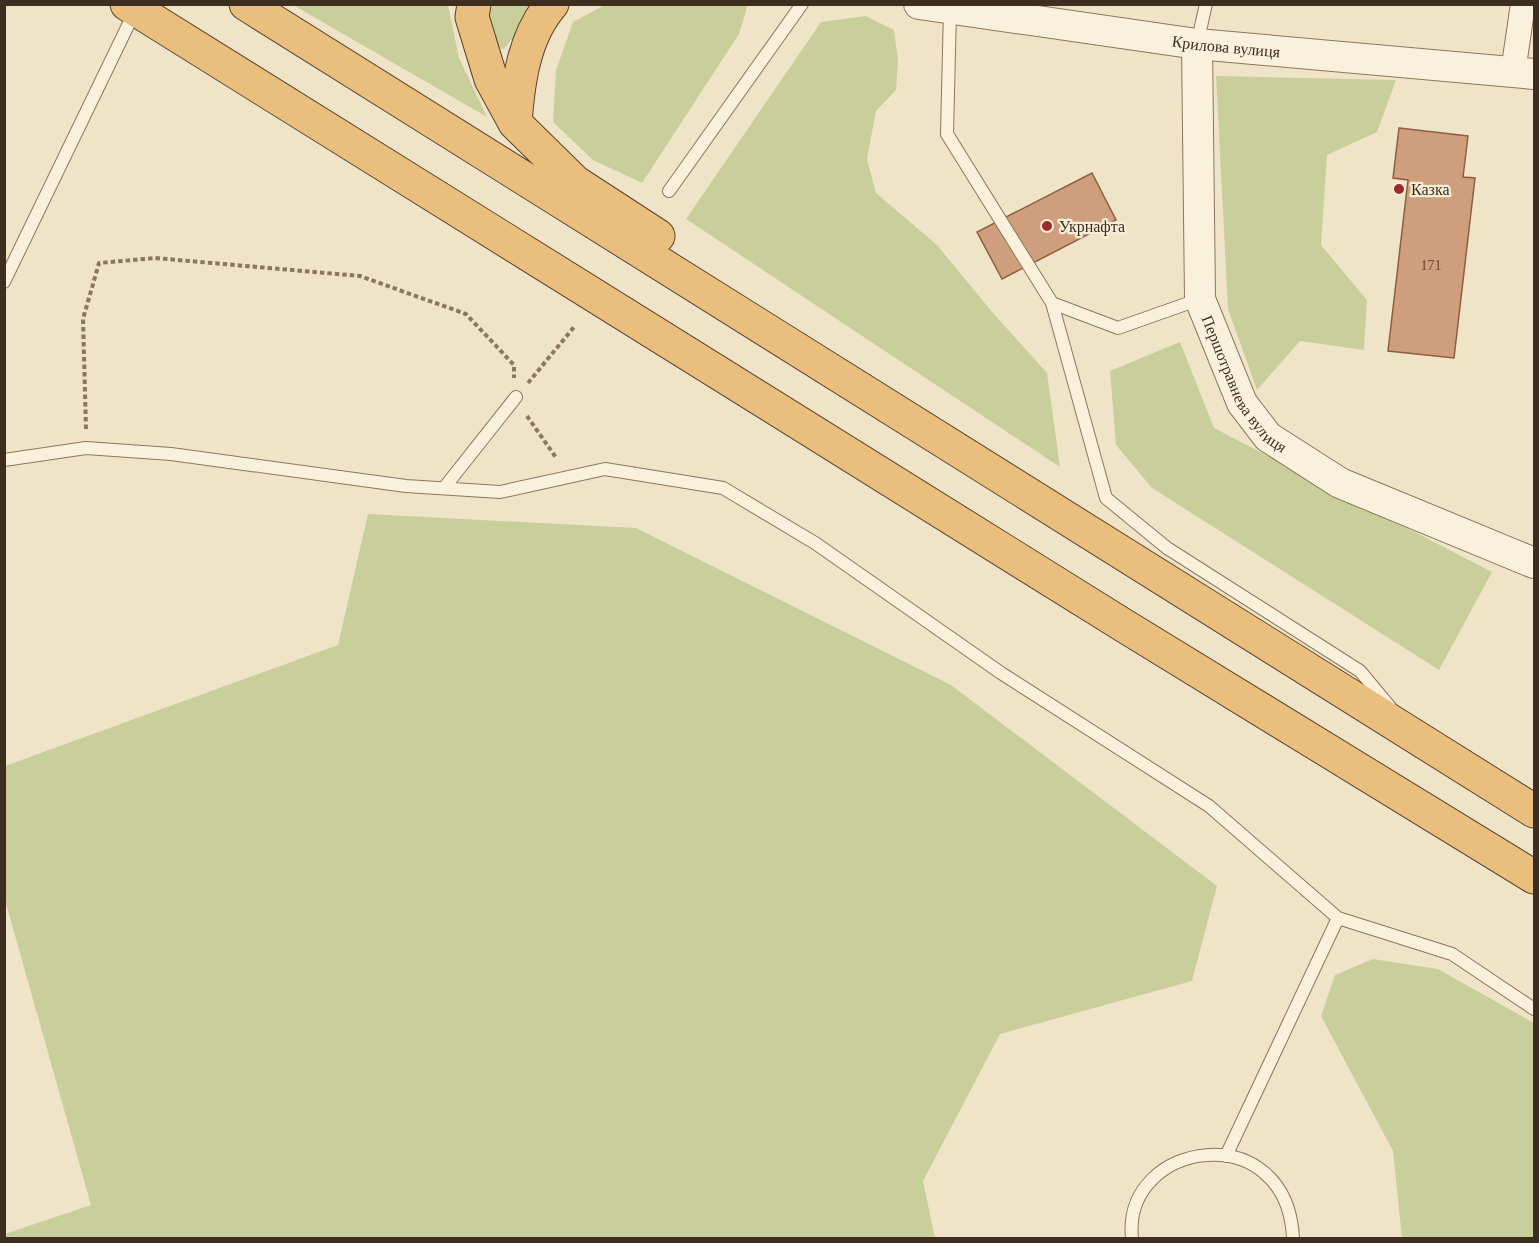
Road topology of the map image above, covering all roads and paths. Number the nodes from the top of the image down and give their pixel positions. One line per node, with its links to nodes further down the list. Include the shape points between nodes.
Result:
1 (246, 4): 18 (highway)
2 (474, 4): 12 (highway, via 472,17 491,79)
3 (552, 4): 12 (highway, via 529,44 518,84)
4 (802, 4): 13 (lane)
5 (919, 4): 9 (street, Крилова вулиця)
6 (1206, 4): 10 (lane)
7 (1523, 4): 11 (street)
8 (131, 7): 14 (lane); 27 (highway)
9 (950, 10): 10 (street, Крилова вулиця); 16 (lane, via 947,134)
10 (1197, 44): 11 (street, Крилова вулиця); 15 (street, Першотравнева вулиця)
11 (1524, 73)
12 (515, 123): 18 (highway, via 575,182 753,298)
13 (669, 191)
14 (4, 282)
15 (1200, 299): 16 (lane, via 1118,327); 24 (street, Першотравнева вулиця, via 1242,403 1268,437 1340,483)
16 (1052, 303): 25 (lane, via 1106,498 1167,548 1360,670)
17 (574, 327): 19 (path)
18 (826, 368): 25 (highway)
19 (516, 397): 20 (path, via 513,365 466,314 360,276 155,258 99,263 83,319); 22 (path); 23 (lane)
20 (86, 448): 21 (lane); 23 (lane, via 171,454)
21 (4, 460)
22 (570, 476): 23 (lane, via 500,492); 28 (lane, via 605,469 723,488 815,543 1001,673 1209,806)
23 (444, 488)
24 (1534, 563)
25 (1414, 736): 26 (highway)
26 (1534, 811)
27 (1534, 877)
28 (1338, 918): 29 (lane, via 1452,954); 30 (lane)
29 (1534, 1009)
30 (1226, 1156): 31 (lane, via 1194,1156 1157,1176 1143,1192 1135,1211); 32 (lane, via 1255,1166 1271,1180 1284,1197)
31 (1132, 1239)
32 (1293, 1239)

